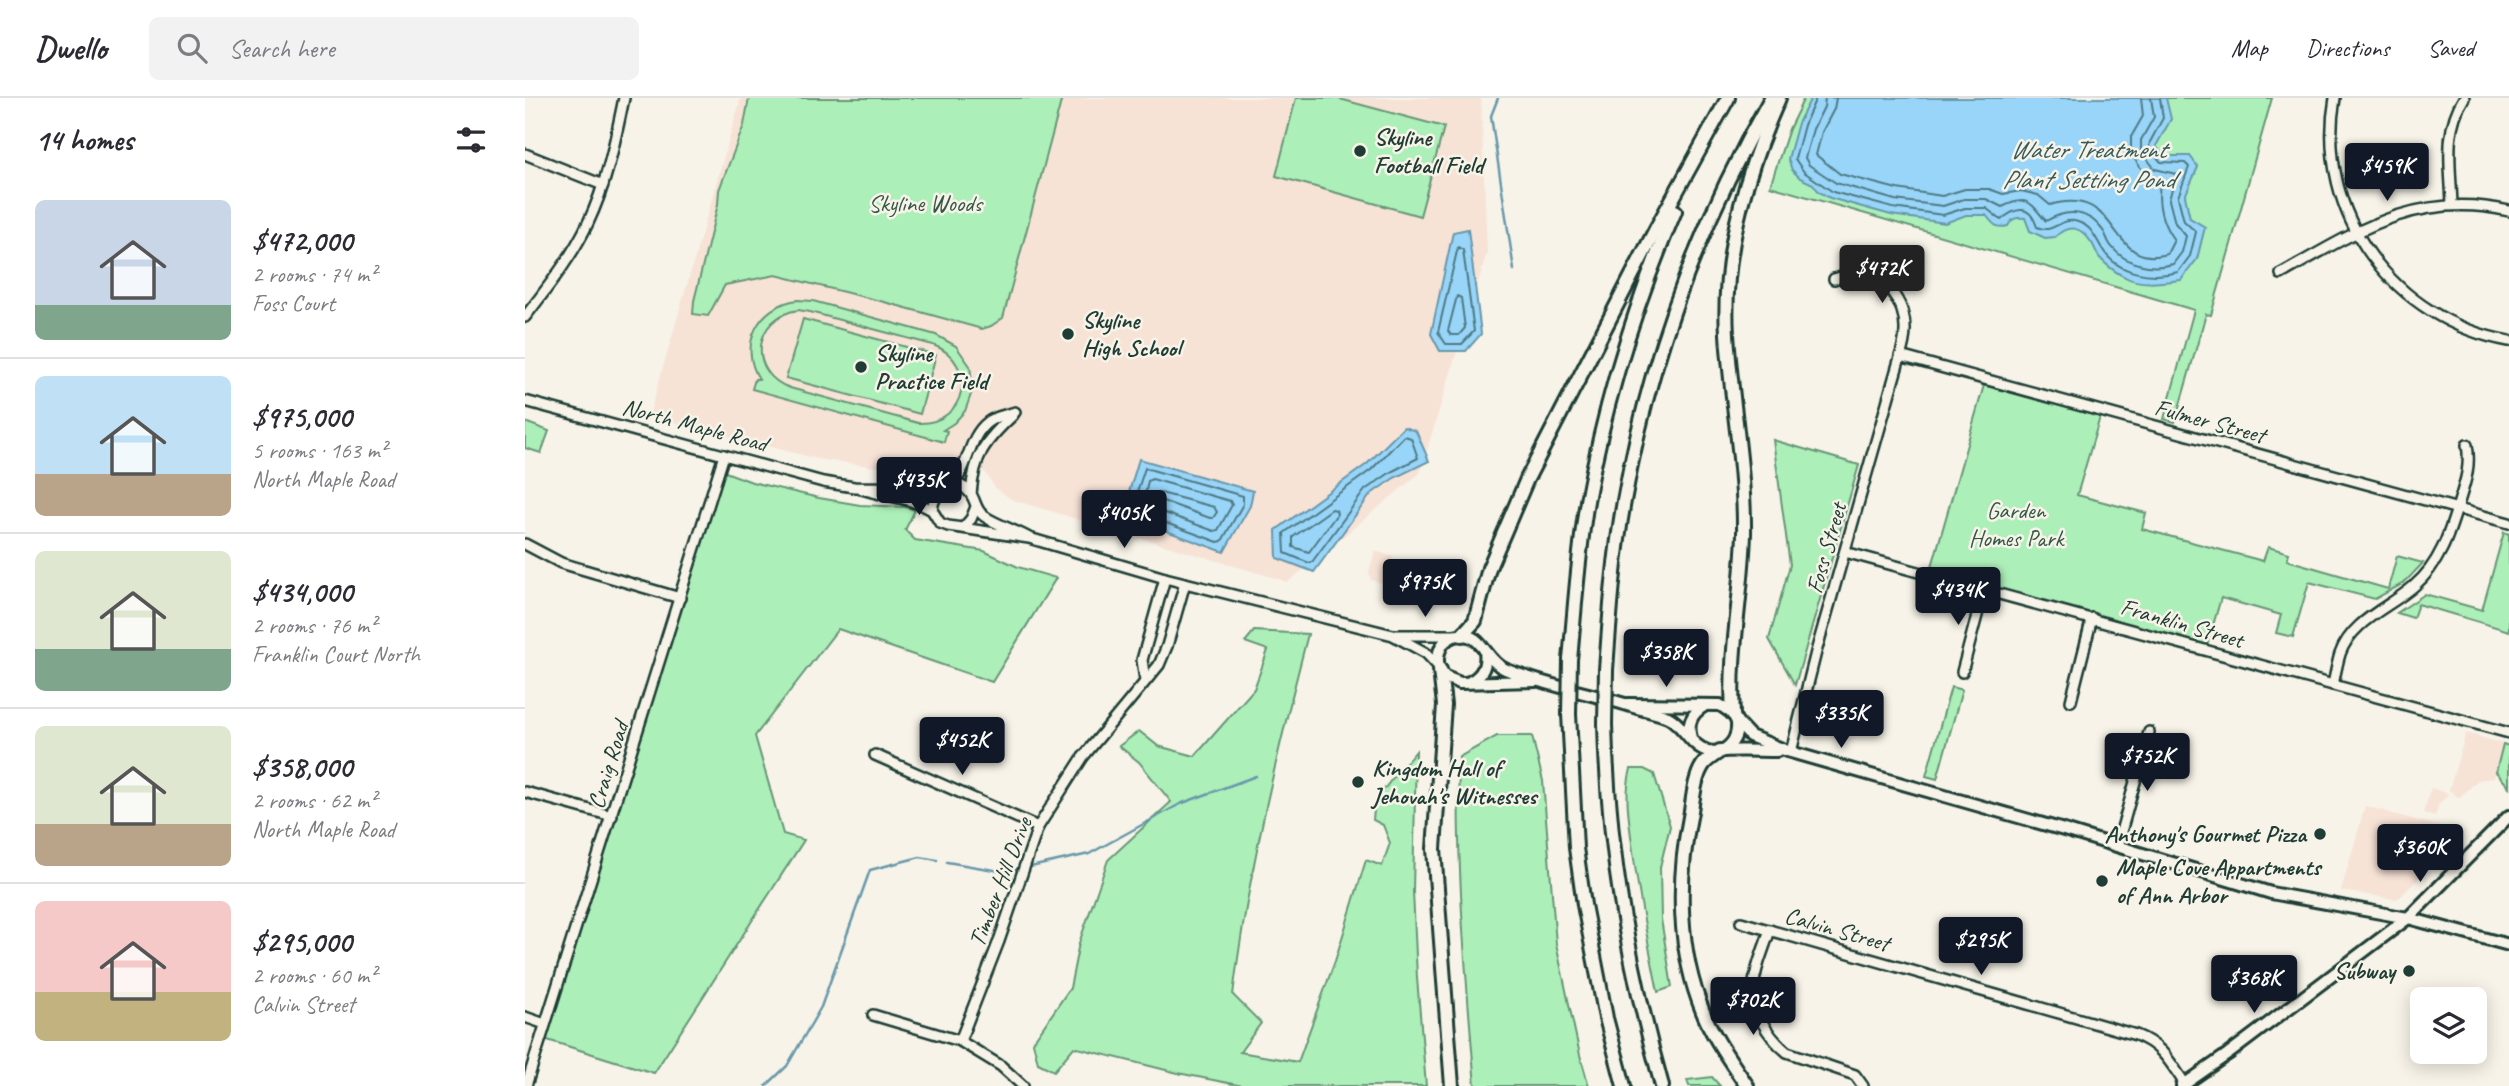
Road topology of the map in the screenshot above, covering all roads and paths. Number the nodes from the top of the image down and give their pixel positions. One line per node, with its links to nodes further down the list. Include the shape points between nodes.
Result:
1 (624, 98): 9 (street)
2 (1728, 98): 7 (highway)
3 (1771, 98): 75 (highway, bridge, via 1743,147 1678,291 1636,440 1611,597 1605,724 1611,837 1639,1002)
4 (1779, 98): 50 (highway, via 1744,191 1729,271 1727,330 1744,532 1731,679)
5 (2335, 98): 12 (street, via 2332,141 2338,187)
6 (2464, 98): 10 (street, via 2452,122)
7 (1709, 130): 39 (highway, via 1527,479 1489,568 1475,621); 74 (highway, bridge, via 1660,245 1611,394 1577,576 1569,714 1576,848 1606,1018)
8 (525, 153): 9 (street)
9 (603, 185): 15 (street, via 569,258)
10 (2452, 205): 11 (street); 12 (street, via 2412,209)
11 (2509, 211)
12 (2355, 231): 13 (street); 16 (street, via 2400,290 2446,320)
13 (2281, 274)
14 (1833, 279): 17 (street, Foss Street, via 1856,274 1884,284 1902,309 1905,332)
15 (525, 317)
16 (2509, 341)
17 (1900, 356): 26 (street, Fulmer Street); 32 (street, Foss Street)
18 (525, 401): 20 (street, North Maple Road)
19 (2467, 445): 26 (street, via 2469,469)
20 (725, 455): 22 (street, North Maple Road); 36 (street, Craig Road)
21 (952, 485): 23 (street); 24 (street); 24 (street, via 988,422 1015,412 983,446 972,475)
22 (854, 486): 23 (street, North Maple Road); 27 (street, North Maple Road)
23 (940, 488): 27 (street)
24 (971, 494): 25 (street)
25 (976, 507): 29 (street); 30 (street, via 984,516)
26 (2457, 509): 28 (street, Fulmer Street); 46 (street, via 2430,569 2352,634 2340,652)
27 (932, 510): 29 (street, via 940,523)
28 (2509, 523)
29 (963, 528): 30 (street)
30 (1029, 538): 33 (street)
31 (525, 544): 36 (street, via 561,563)
32 (1845, 552): 35 (street, Franklin Street); 55 (street, Foss Street)
33 (1165, 578): 34 (street); 43 (street, via 1142,660)
34 (1185, 583): 38 (street); 43 (street, Timber Hill Drive, via 1167,646 1159,665)
35 (1984, 589): 37 (street, Franklin Street); 42 (street)
36 (681, 598): 58 (street, Craig Road)
37 (2092, 618): 46 (street, Franklin Street); 47 (street)
38 (1393, 635): 39 (street); 41 (street, via 1426,653)
39 (1460, 635): 40 (main road, via 1475,639); 41 (main road, via 1441,646)
40 (1484, 650): 44 (main road, via 1500,667); 45 (main road, via 1485,666)
41 (1439, 668): 45 (main road, via 1452,681); 73 (highway, via 1444,705 1434,849)
42 (1962, 673)
43 (1145, 680): 60 (street, Timber Hill Drive, via 1083,757)
44 (1536, 681): 45 (main road); 48 (main road)
45 (1468, 682)
46 (2333, 685): 52 (street, Franklin Street)
47 (2071, 701)
48 (1627, 704): 49 (main road); 53 (main road, via 1667,717)
49 (1704, 706): 50 (main road, via 1720,705); 53 (main road, via 1692,716)
50 (1735, 718): 54 (main road, via 1733,742); 55 (main road, via 1756,740)
51 (2149, 732): 61 (street)
52 (2509, 733)
53 (1691, 738): 54 (main road, via 1706,751)
54 (1721, 751): 55 (main road); 76 (highway, via 1703,765 1696,791 1684,848 1682,920 1703,1012)
55 (1789, 751): 61 (main road)
56 (875, 754): 60 (street)
57 (525, 792): 58 (street)
58 (612, 816): 68 (street, Craig Road)
59 (2509, 816): 62 (main road)
60 (1038, 827): 69 (street, Timber Hill Drive)
61 (2117, 846): 62 (main road, via 2271,893)
62 (2408, 918): 65 (main road); 70 (main road)
63 (1741, 922): 64 (street, Calvin Street)
64 (1770, 930): 70 (street, Calvin Street, via 2136,1035 2162,1050); 77 (street, via 1752,996 1766,1028 1787,1052 1855,1075)
65 (2509, 945)
66 (873, 1015): 69 (street)
67 (525, 1017): 68 (street)
68 (545, 1024): 71 (street, Craig Road)
69 (960, 1041): 72 (street)
70 (2183, 1085)
71 (526, 1086)
72 (1023, 1086)
73 (1452, 1086)
74 (1625, 1086)
75 (1662, 1086)
76 (1748, 1086)
77 (1863, 1086)

